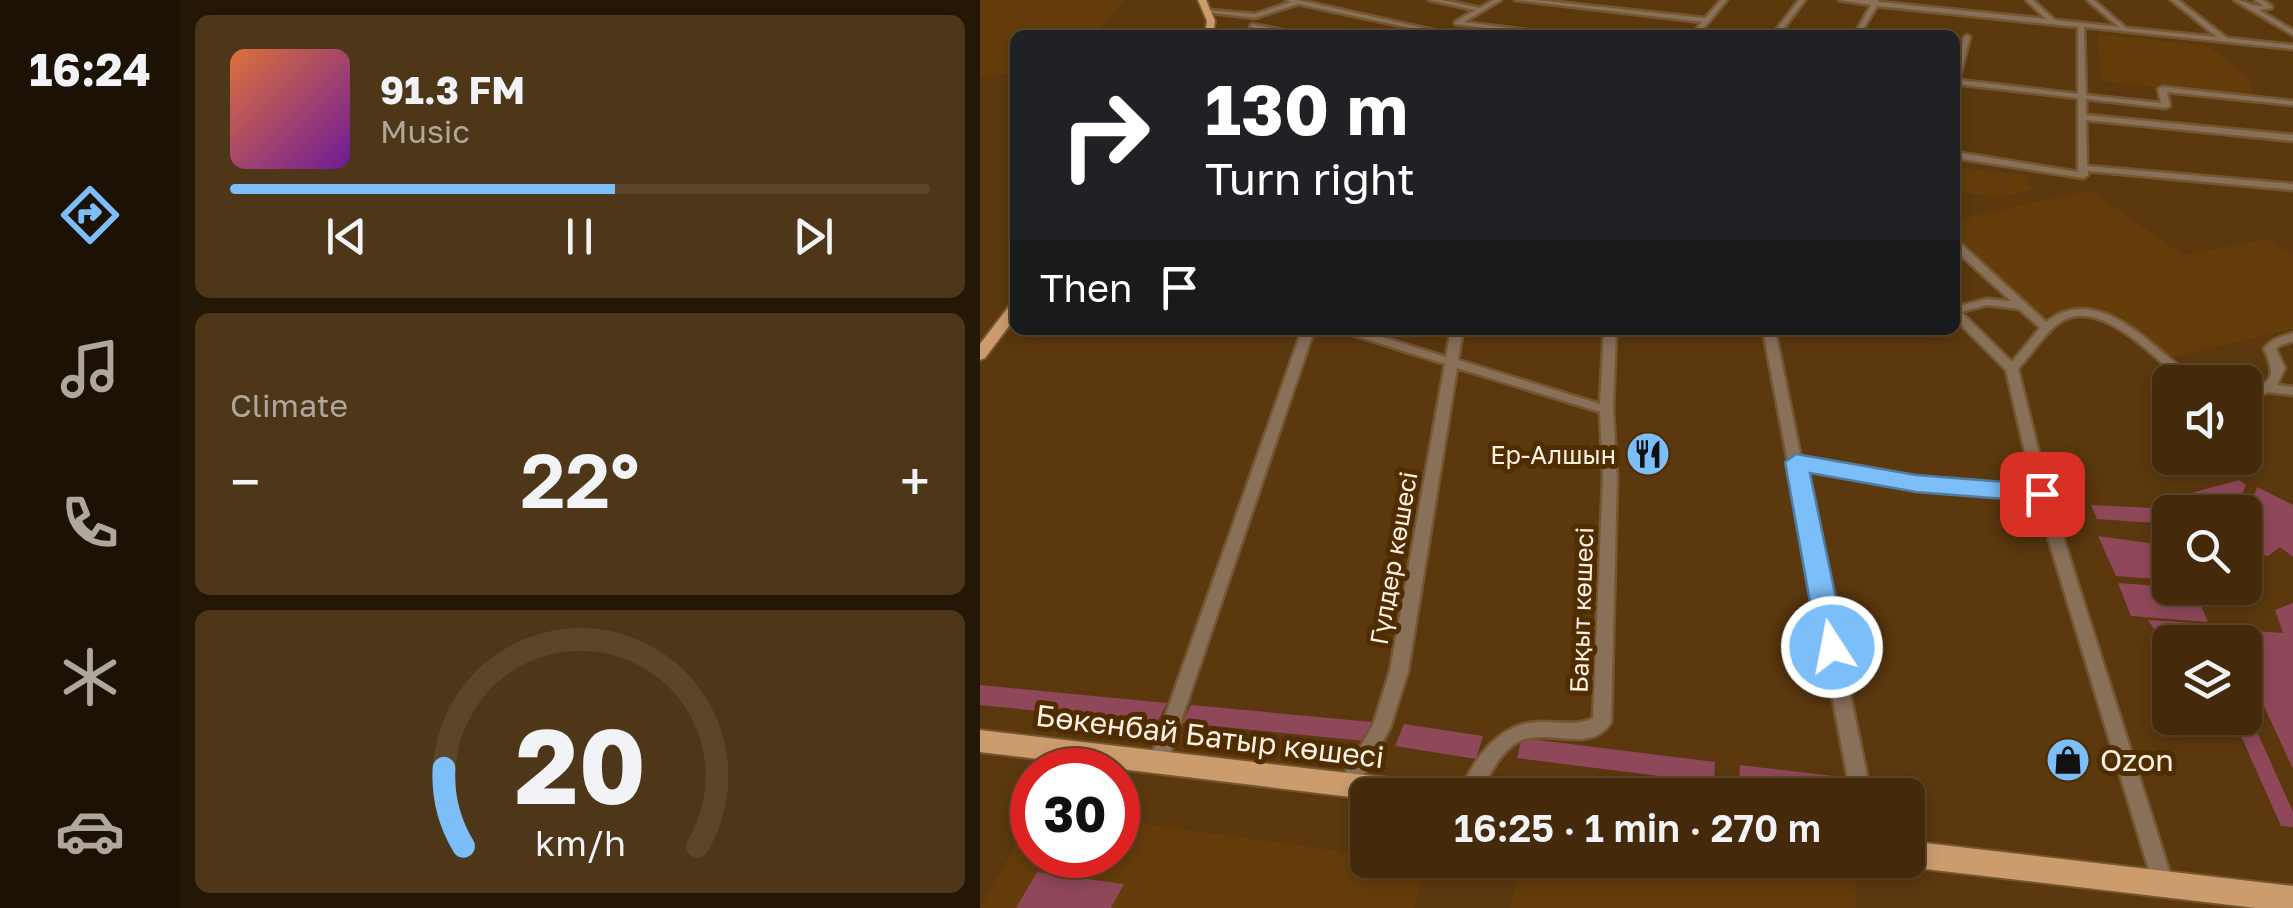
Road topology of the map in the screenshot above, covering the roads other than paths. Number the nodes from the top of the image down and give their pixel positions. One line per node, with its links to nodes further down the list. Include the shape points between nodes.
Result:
1 (1202, 0): 17 (main road)
2 (1432, 0): 16 (street)
3 (1498, 0): 16 (street)
4 (1518, 0): 19 (street)
5 (1724, 0): 19 (street)
6 (1802, 0): 34 (street)
7 (1842, 0): 14 (street)
8 (2029, 0): 21 (street)
9 (2090, 0): 26 (street)
10 (2174, 0): 38 (street)
11 (2237, 0): 15 (street)
12 (2258, 0): 15 (street, via 2270,7)
13 (1296, 1): 18 (street); 30 (street)
14 (1877, 2): 21 (street); 35 (street)
15 (2253, 9): 22 (street)
16 (1482, 10): 20 (street)
17 (1208, 12): 18 (street); 27 (main road)
18 (1274, 12): 25 (street)
19 (1706, 20): 33 (street)
20 (1458, 22): 31 (street); 32 (street)
21 (2053, 22): 24 (street)
22 (2278, 24): 23 (street); 36 (street)
23 (2293, 24)
24 (2081, 25): 26 (street); 42 (street)
25 (1252, 26): 28 (street); 29 (street)
26 (2122, 28): 38 (street)
27 (1209, 30)
28 (1246, 30)
29 (1272, 30)
30 (1420, 30)
31 (1444, 30)
32 (1521, 30)
33 (1698, 30)
34 (1780, 30)
35 (1860, 30)
36 (2293, 33)
37 (1967, 37): 40 (street)
38 (2225, 40): 39 (street)
39 (2293, 47)
40 (1960, 63)
41 (1960, 83): 42 (street)
42 (2082, 97): 43 (street, via 2166,106 2162,90); 44 (street)
43 (2293, 103)
44 (2082, 117): 45 (street); 47 (street)
45 (2293, 138)
46 (1960, 156): 47 (street)
47 (2083, 171): 48 (street)
48 (2293, 188)
49 (1960, 249): 50 (street)
50 (2020, 306): 51 (street, via 1987,302); 54 (street)
51 (1960, 310)
52 (1010, 315): 61 (main road)
53 (1960, 317): 64 (street)
54 (2047, 329): 63 (street, via 2074,312 2108,318); 64 (street)
55 (1306, 335): 72 (street)
56 (1363, 335): 62 (street)
57 (1455, 335): 62 (street, Гүлдер көшесі)
58 (1610, 335): 68 (street, Бақыт көшесі)
59 (1770, 335): 69 (street)
60 (2293, 337): 65 (street, via 2270,349 2280,371)
61 (980, 355)
62 (1451, 364): 68 (street); 75 (street, Гүлдер көшесі, via 1393,695)
63 (2171, 365)
64 (2012, 369): 70 (street)
65 (2267, 388): 66 (street); 67 (street)
66 (2262, 390)
67 (2293, 391)
68 (1606, 410): 73 (street, Бақыт көшесі, via 1602,722 1589,730 1514,734)
69 (1796, 462): 70 (street, via 1916,484); 74 (street)
70 (2042, 494): 77 (street)
71 (980, 740): 72 (main road, Бөкенбай Батыр көшесі)
72 (1158, 762): 75 (main road, Бөкенбай Батыр көшесі)
73 (1479, 778)
74 (1857, 778)
75 (1348, 785)
76 (1925, 856): 77 (main road)
77 (2163, 883): 78 (main road)
78 (2293, 898)

